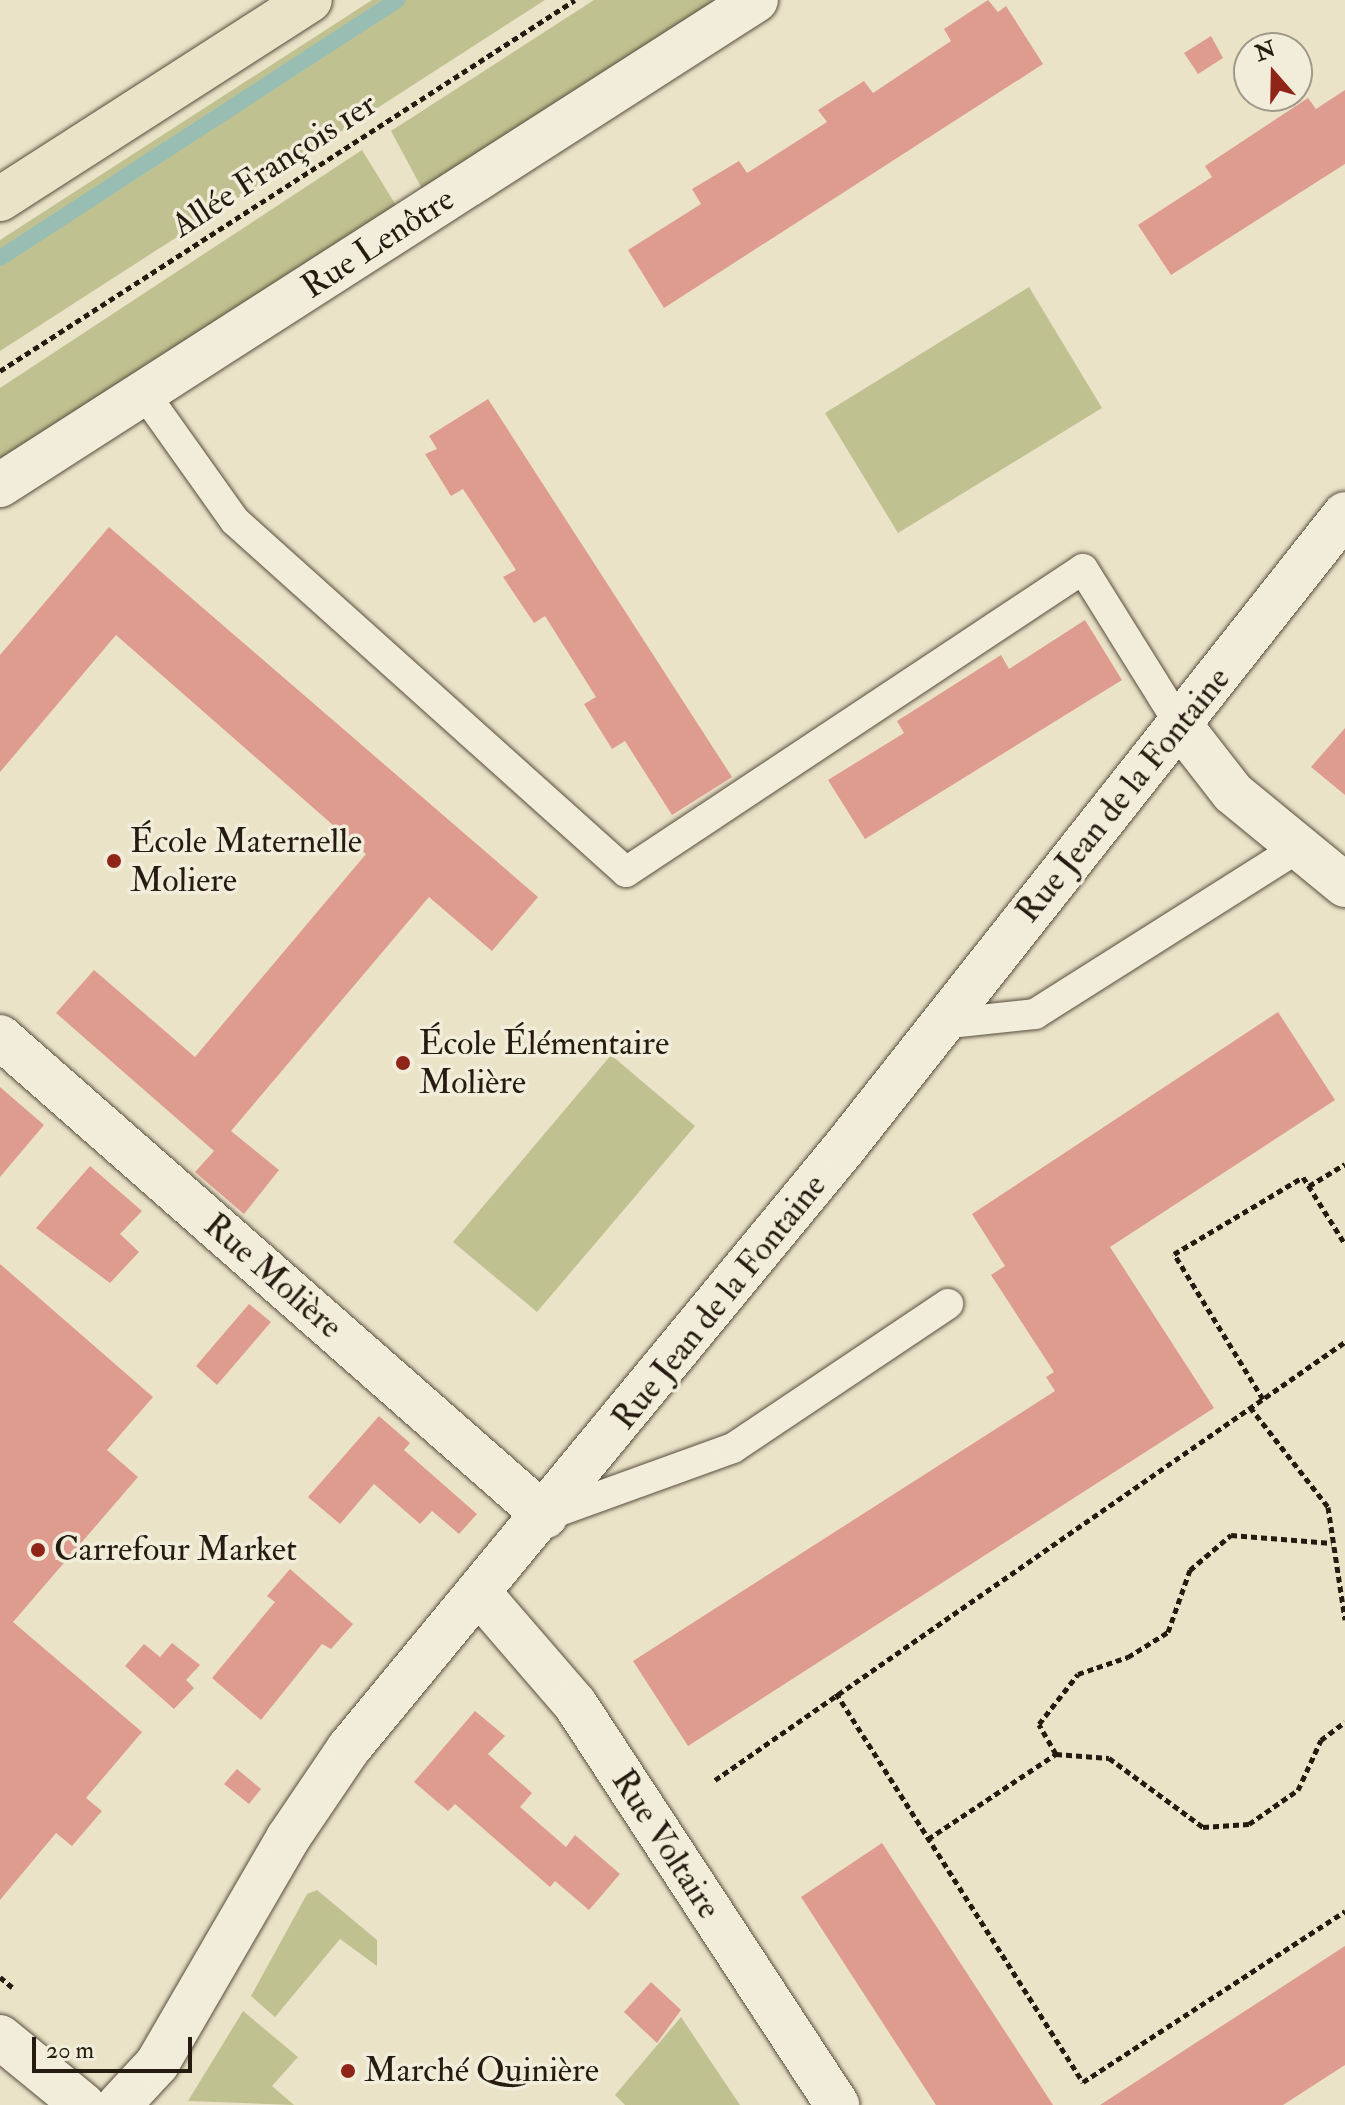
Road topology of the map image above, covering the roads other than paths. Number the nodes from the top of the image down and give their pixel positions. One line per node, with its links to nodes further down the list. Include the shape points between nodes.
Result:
1 (310, 0): 3 (main road)
2 (756, 0): 4 (street, Rue Lenôtre)
3 (0, 199)
4 (144, 393): 5 (street, Rue Lenôtre); 7 (lane, via 235,521 626,872 1083,569)
5 (0, 485)
6 (1345, 514): 7 (street, Rue Jean de la Fontaine)
7 (1180, 725): 8 (street, via 1201,761); 10 (street, Rue Jean de la Fontaine)
8 (1299, 847): 9 (street); 10 (lane, via 1035,1014)
9 (1345, 885)
10 (941, 1024): 13 (street, Rue Jean de la Fontaine)
11 (0, 1037): 13 (street, Rue Molière)
12 (948, 1304): 13 (lane, via 733,1448)
13 (545, 1516): 14 (street, Rue Jean de la Fontaine)
14 (480, 1594): 17 (street, Rue Jean de la Fontaine, via 349,1748 288,1838 157,2064); 18 (street, Rue Voltaire, via 575,1704)
15 (0, 2037): 16 (street)
16 (83, 2105)
17 (119, 2105)
18 (837, 2105)

